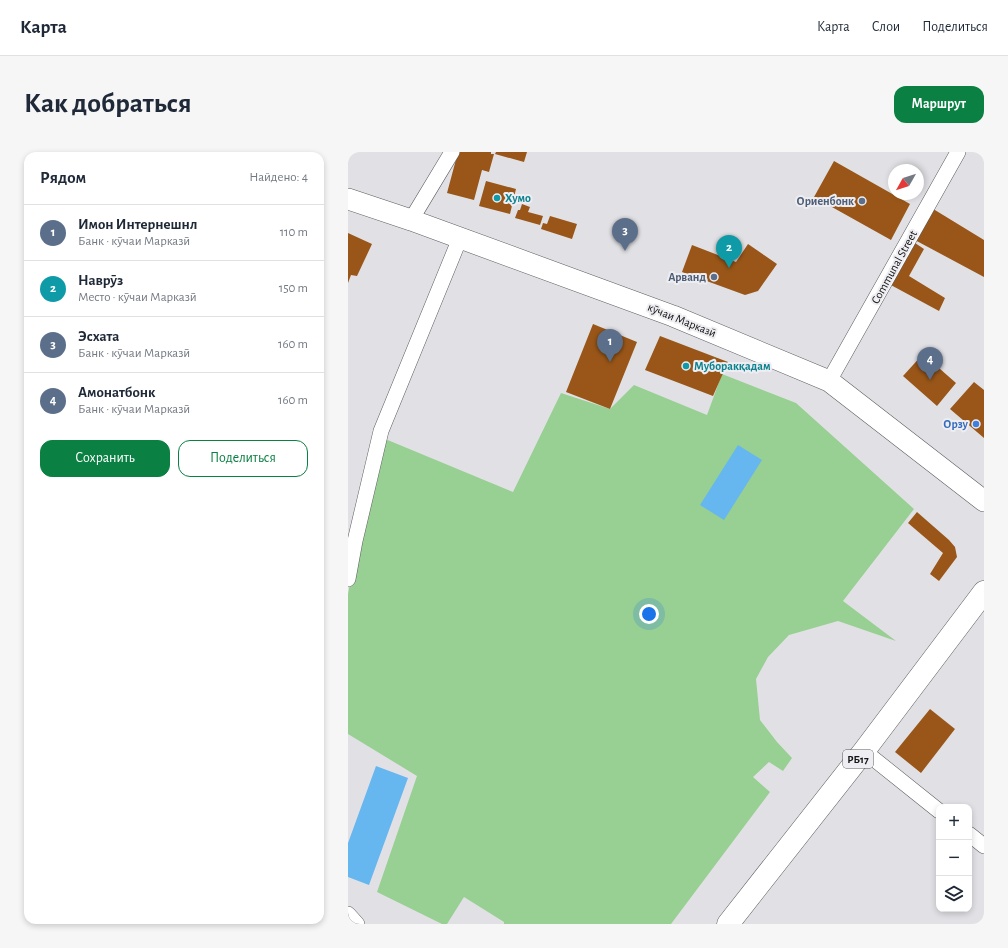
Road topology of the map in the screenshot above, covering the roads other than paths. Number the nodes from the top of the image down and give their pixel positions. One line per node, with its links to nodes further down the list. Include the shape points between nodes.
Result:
1 (452, 152): 4 (street)
2 (958, 152): 6 (street, Communal Street)
3 (348, 198): 4 (main road, кӯчаи Марказӣ)
4 (411, 220): 5 (main road, кӯчаи Марказӣ)
5 (460, 238): 6 (main road, кӯчаи Марказӣ, via 673,316); 8 (street, via 381,431)
6 (830, 381): 7 (main road, кӯчаи Марказӣ)
7 (984, 501)
8 (348, 579)
9 (984, 592): 10 (main road, РБ17)
10 (864, 751): 11 (street); 16 (main road, РБ17)
11 (936, 809)
12 (972, 836): 13 (street)
13 (984, 846)
14 (348, 914): 15 (street)
15 (357, 924)
16 (728, 924)

